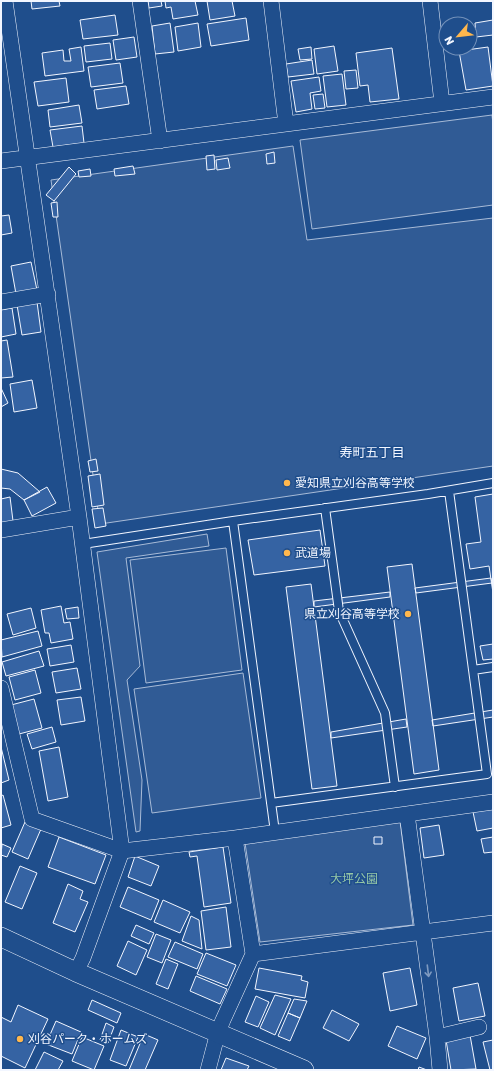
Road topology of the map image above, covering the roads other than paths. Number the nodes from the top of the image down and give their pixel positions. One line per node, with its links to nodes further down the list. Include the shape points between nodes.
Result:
1 (5, 1): 9 (street)
2 (140, 1): 8 (street)
3 (271, 1): 7 (street)
4 (430, 1): 6 (street)
5 (493, 97): 6 (street)
6 (442, 103): 7 (street)
7 (286, 124): 8 (street)
8 (160, 141): 9 (street)
9 (28, 157): 10 (street); 11 (street)
10 (1, 161)
11 (48, 294): 12 (street); 16 (street)
12 (1, 302)
13 (493, 484): 14 (lane)
14 (449, 491): 15 (lane); 21 (lane)
15 (325, 508): 17 (lane); 23 (lane, via 339,611 386,713)
16 (79, 517): 18 (street); 19 (street)
17 (233, 521): 19 (lane); 25 (lane)
18 (1, 530)
19 (83, 544): 29 (street)
20 (493, 667): 21 (lane)
21 (473, 670): 23 (lane, via 487,774)
22 (1, 688): 29 (street, via 32,819)
23 (395, 787): 25 (lane)
24 (493, 802): 26 (street)
25 (271, 803): 27 (lane)
26 (407, 814): 27 (street); 31 (street)
27 (275, 832): 28 (street)
28 (235, 838): 29 (street); 33 (street)
29 (122, 851): 34 (street)
30 (493, 923): 31 (street)
31 (423, 932): 33 (street); 37 (street, one-way to 37)
32 (1, 937): 34 (street)
33 (253, 954): 36 (street)
34 (76, 972): 36 (street)
35 (479, 1027): 37 (street)
36 (218, 1032): 38 (street); 39 (street)
37 (437, 1037): 40 (street)
38 (208, 1070)
39 (304, 1070)
40 (440, 1070)

